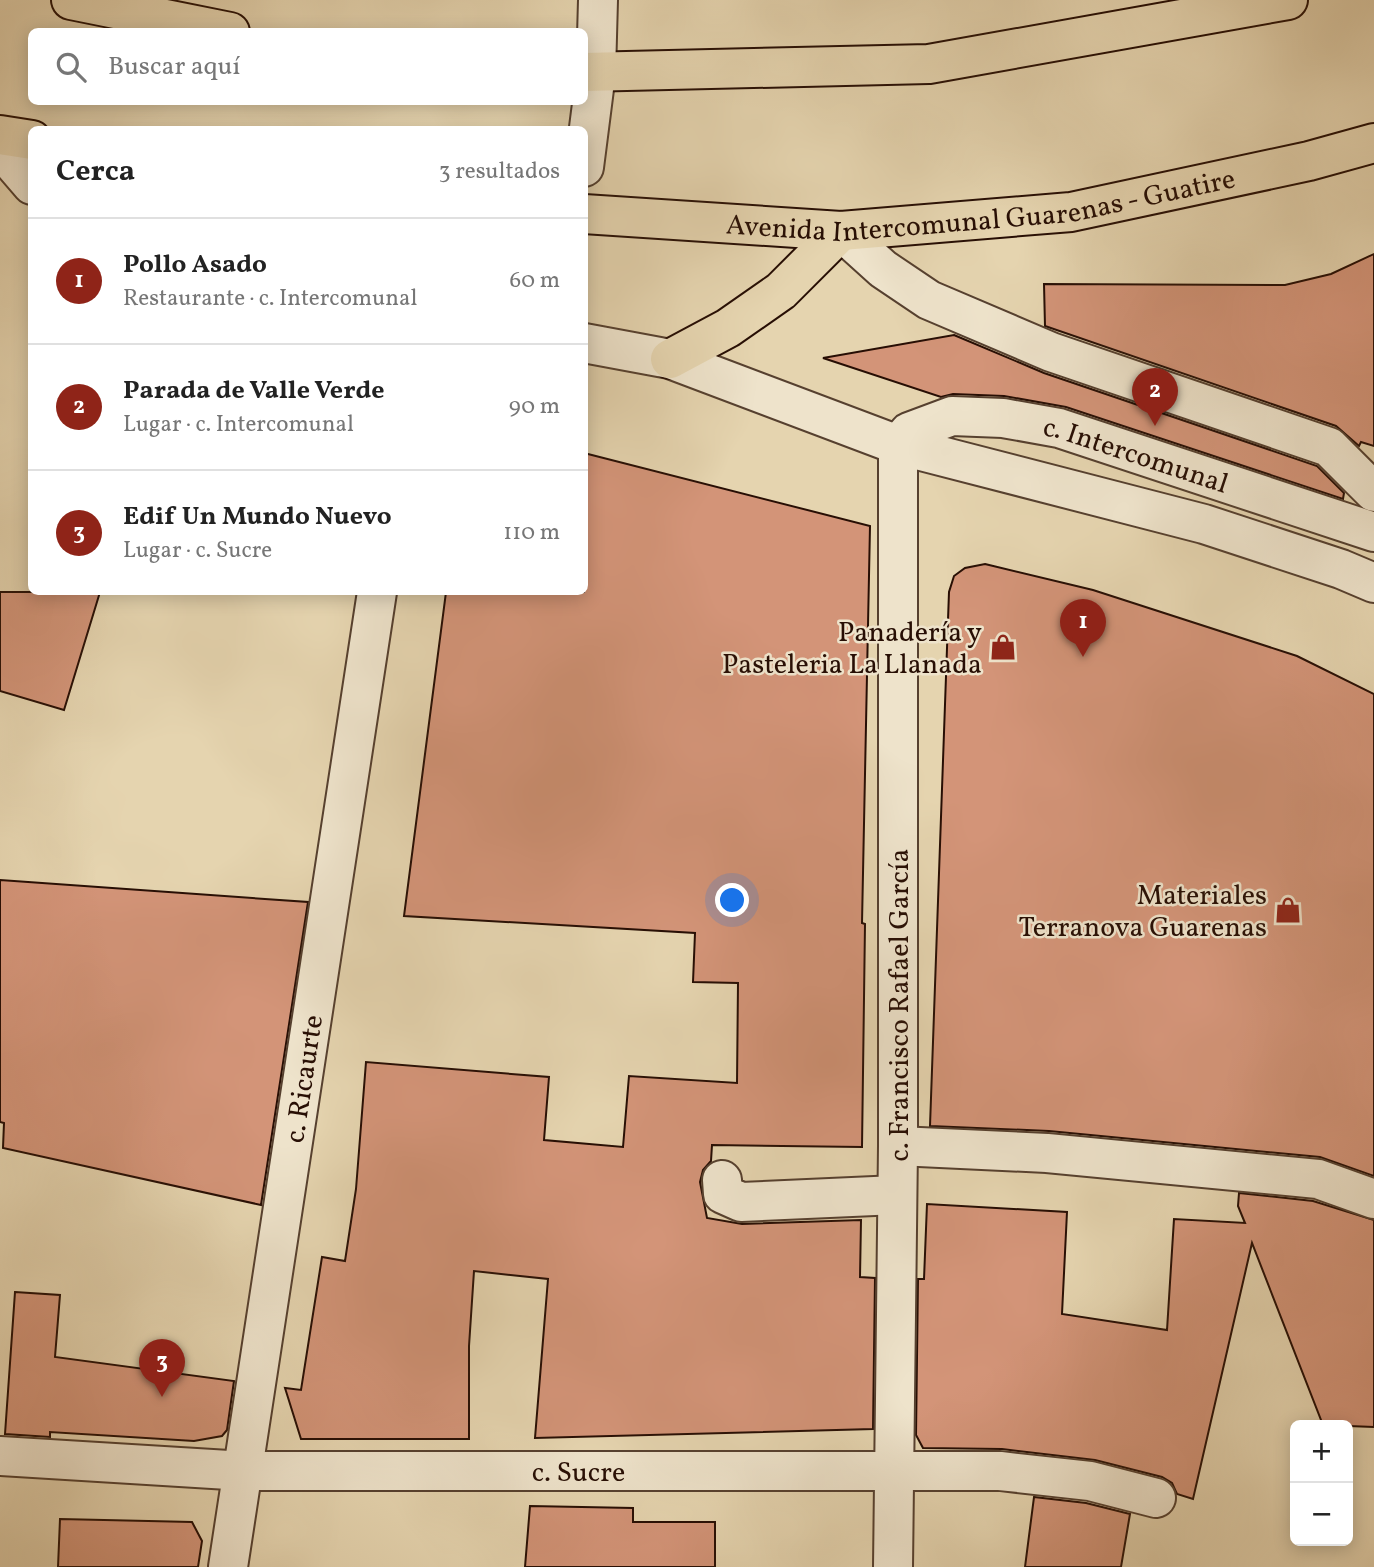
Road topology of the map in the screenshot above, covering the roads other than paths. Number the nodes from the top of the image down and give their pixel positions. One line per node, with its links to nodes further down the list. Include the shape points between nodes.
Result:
1 (71, 0): 4 (main road)
2 (598, 0): 5 (street)
3 (1288, 0): 5 (main road, via 929,64)
4 (210, 28)
5 (590, 73): 6 (street)
6 (588, 104)
7 (588, 105): 8 (street)
8 (587, 126)
9 (0, 135): 10 (main road)
10 (28, 139)
11 (1374, 143): 15 (main road, Avenida Intercomunal Guarenas - Guatire, via 1070,212)
12 (0, 148): 13 (street)
13 (28, 180)
14 (588, 214): 15 (main road, Avenida Intercomunal Guarenas - Guatire)
15 (841, 232): 17 (main road, via 781,291 729,328); 19 (street, via 883,270 929,300 1051,352 1329,447)
16 (588, 344): 17 (street, c. Intercomunal)
17 (670, 359): 18 (street, c. Intercomunal)
18 (898, 444): 20 (street, c. Intercomunal, via 909,432 952,416 1003,418 1059,428); 21 (street, c. Intercomunal, via 1204,524); 23 (street, c. Francisco Rafael García)
19 (1374, 492)
20 (1374, 532)
21 (1374, 583)
22 (377, 595): 28 (street, c. Ricaurte)
23 (898, 1146): 25 (street, c. Francisco Rafael García); 26 (street, via 1047,1153 1318,1179)
24 (722, 1180): 25 (street, via 723,1194 741,1202)
25 (897, 1195): 29 (street, c. Francisco Rafael García)
26 (1374, 1199)
27 (0, 1456): 28 (street, c. Sucre)
28 (244, 1471): 29 (street, c. Sucre); 31 (street, c. Ricaurte)
29 (896, 1472): 30 (street, c. Sucre, via 1047,1474); 32 (street, c. Francisco Rafael García)
30 (1156, 1498)
31 (228, 1567)
32 (893, 1567)

